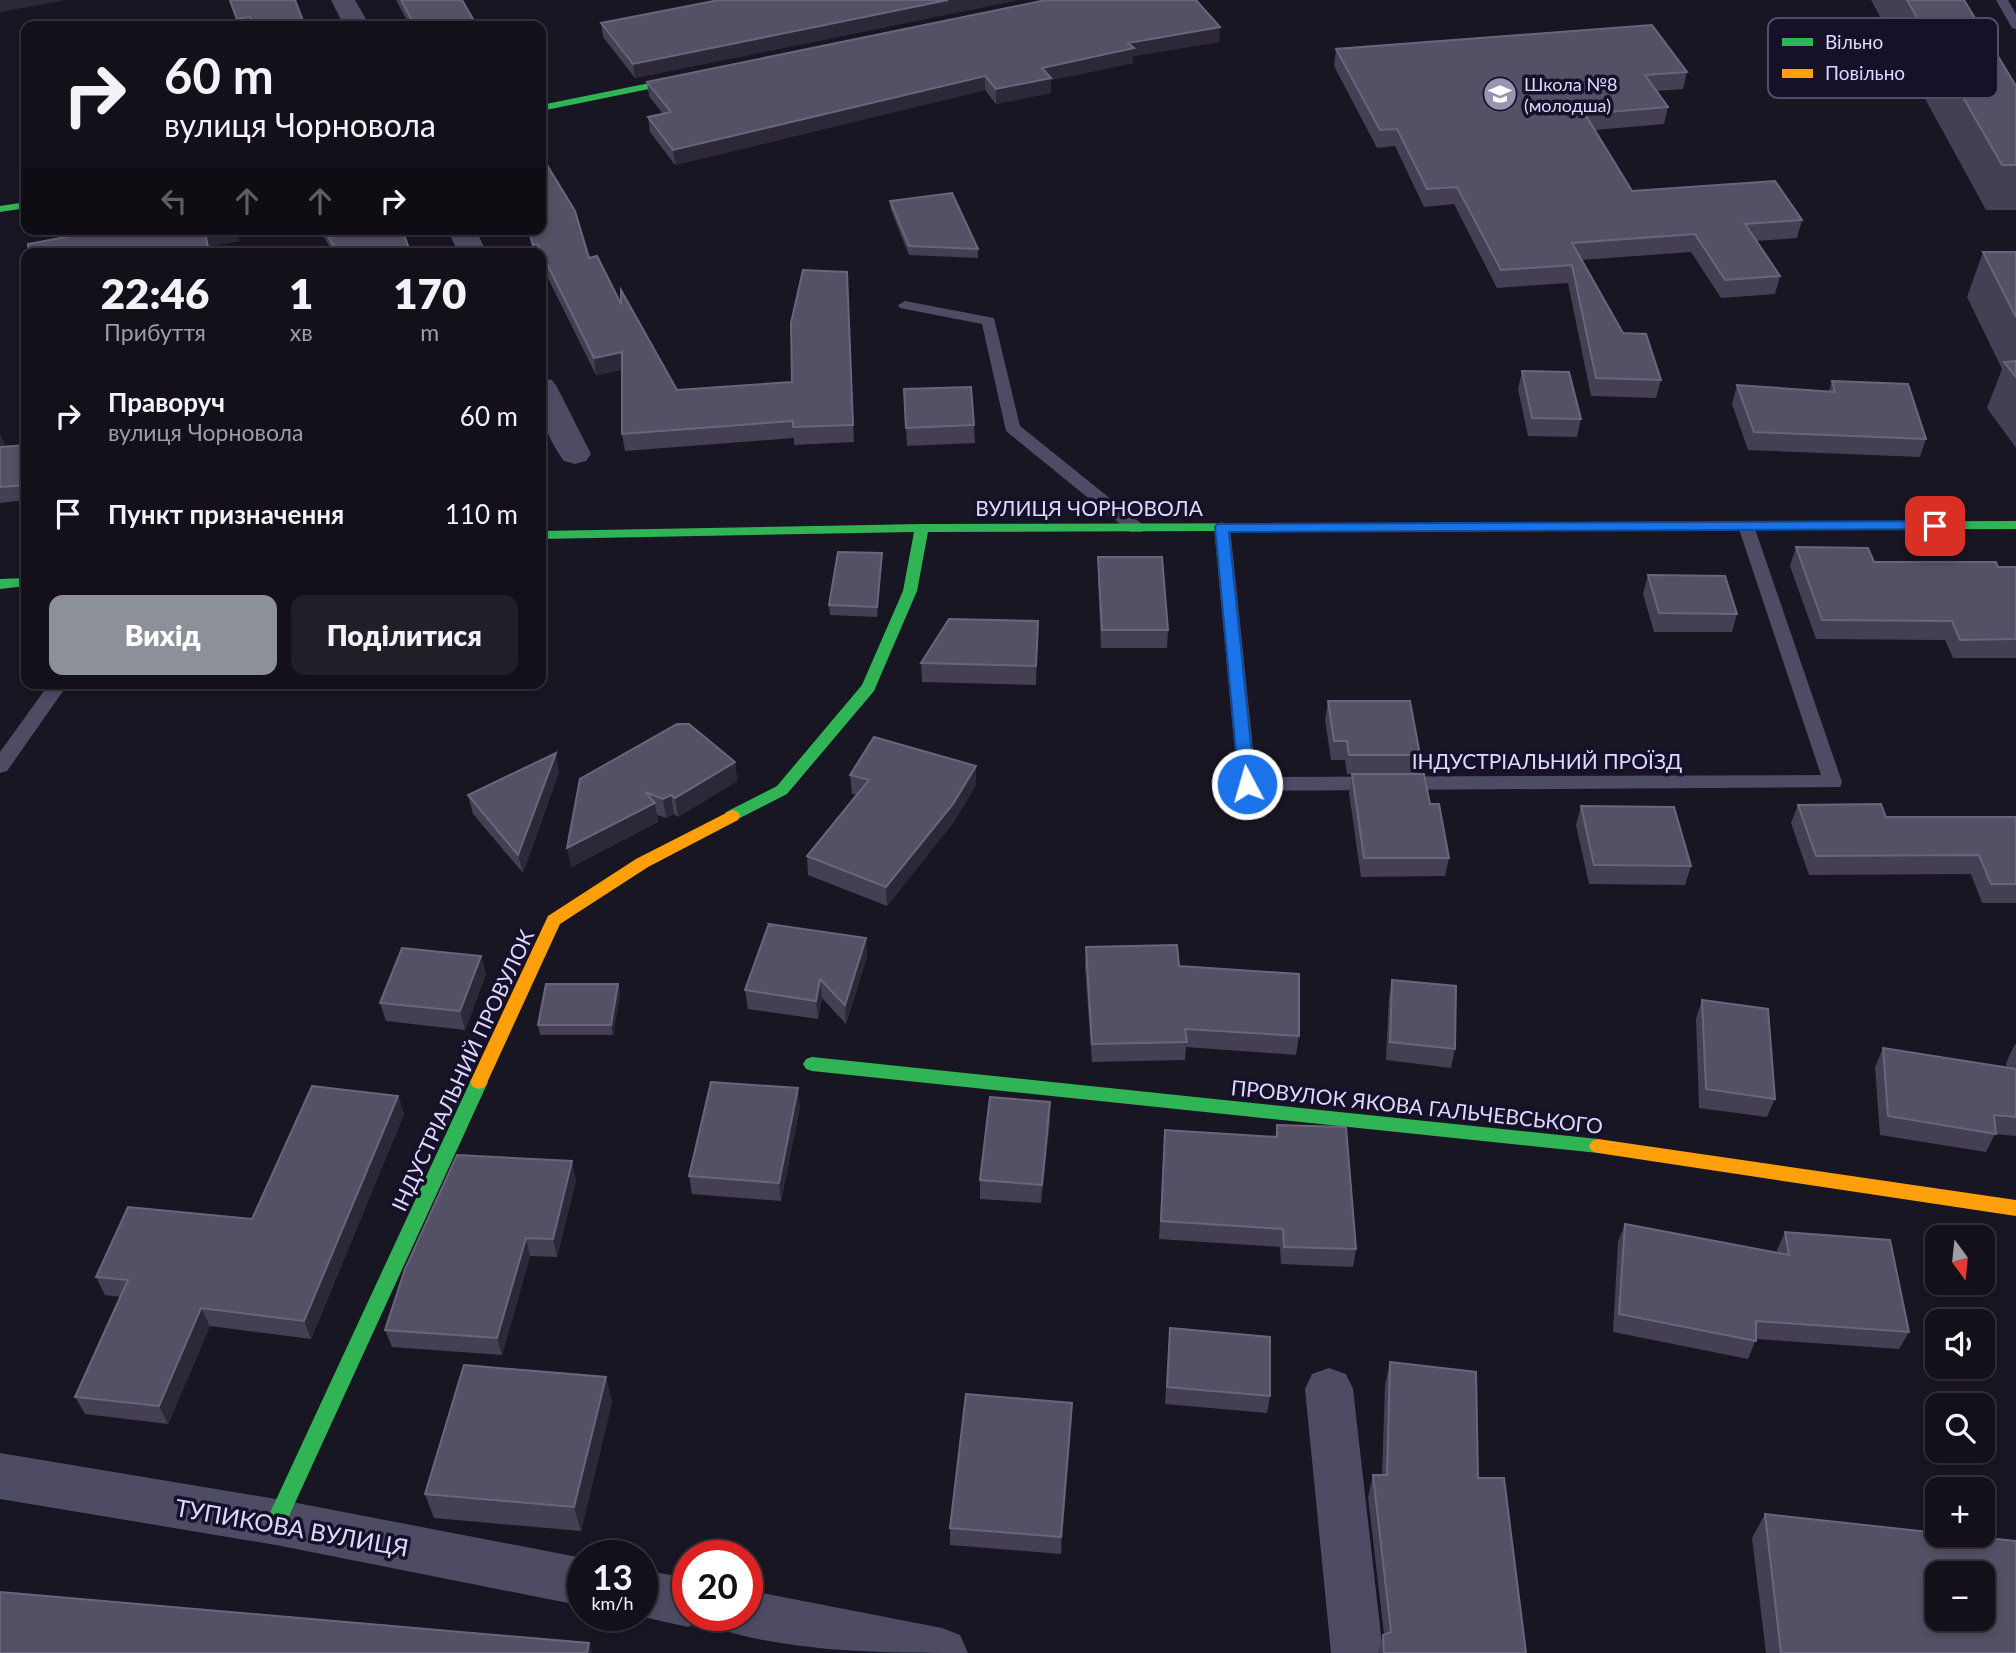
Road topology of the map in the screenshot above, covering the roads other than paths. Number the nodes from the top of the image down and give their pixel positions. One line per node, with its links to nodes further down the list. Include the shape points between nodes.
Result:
1 (343, 0): 3 (street)
2 (2002, 0): 4 (lane)
3 (354, 21)
4 (2016, 25)
5 (716, 72): 6 (street)
6 (546, 107)
7 (21, 206): 8 (street)
8 (0, 209)
9 (905, 305): 16 (lane, via 989,321 1012,428)
10 (546, 397): 11 (street)
11 (575, 454)
12 (2016, 525): 13 (street, ВУЛИЦЯ ЧОРНОВОЛА)
13 (1746, 526): 14 (street, ВУЛИЦЯ ЧОРНОВОЛА); 14 (lane, ІНДУСТРІАЛЬНИЙ ПРОЇЗД, via 1833,782 1247,784)
14 (1222, 527): 16 (street, ВУЛИЦЯ ЧОРНОВОЛА)
15 (922, 528): 16 (street, ВУЛИЦЯ ЧОРНОВОЛА); 17 (street, ВУЛИЦЯ ЧОРНОВОЛА); 26 (street, ІНДУСТРІАЛЬНИЙ ПРОВУЛОК, via 910,591 869,687 782,790 642,863 554,920)
16 (1136, 528)
17 (546, 535)
18 (21, 582): 19 (street)
19 (0, 584)
20 (55, 689): 21 (lane)
21 (0, 766)
22 (812, 1064): 23 (street, ПРОВУЛОК ЯКОВА ГАЛЬЧЕВСЬКОГО, via 1626,1149)
23 (2016, 1208)
24 (1329, 1389): 30 (street)
25 (0, 1476): 26 (street, ТУПИКОВА ВУЛИЦЯ)
26 (276, 1522): 27 (street, ТУПИКОВА ВУЛИЦЯ)
27 (567, 1579)
28 (763, 1618): 29 (street)
29 (942, 1653)
30 (1357, 1653)

